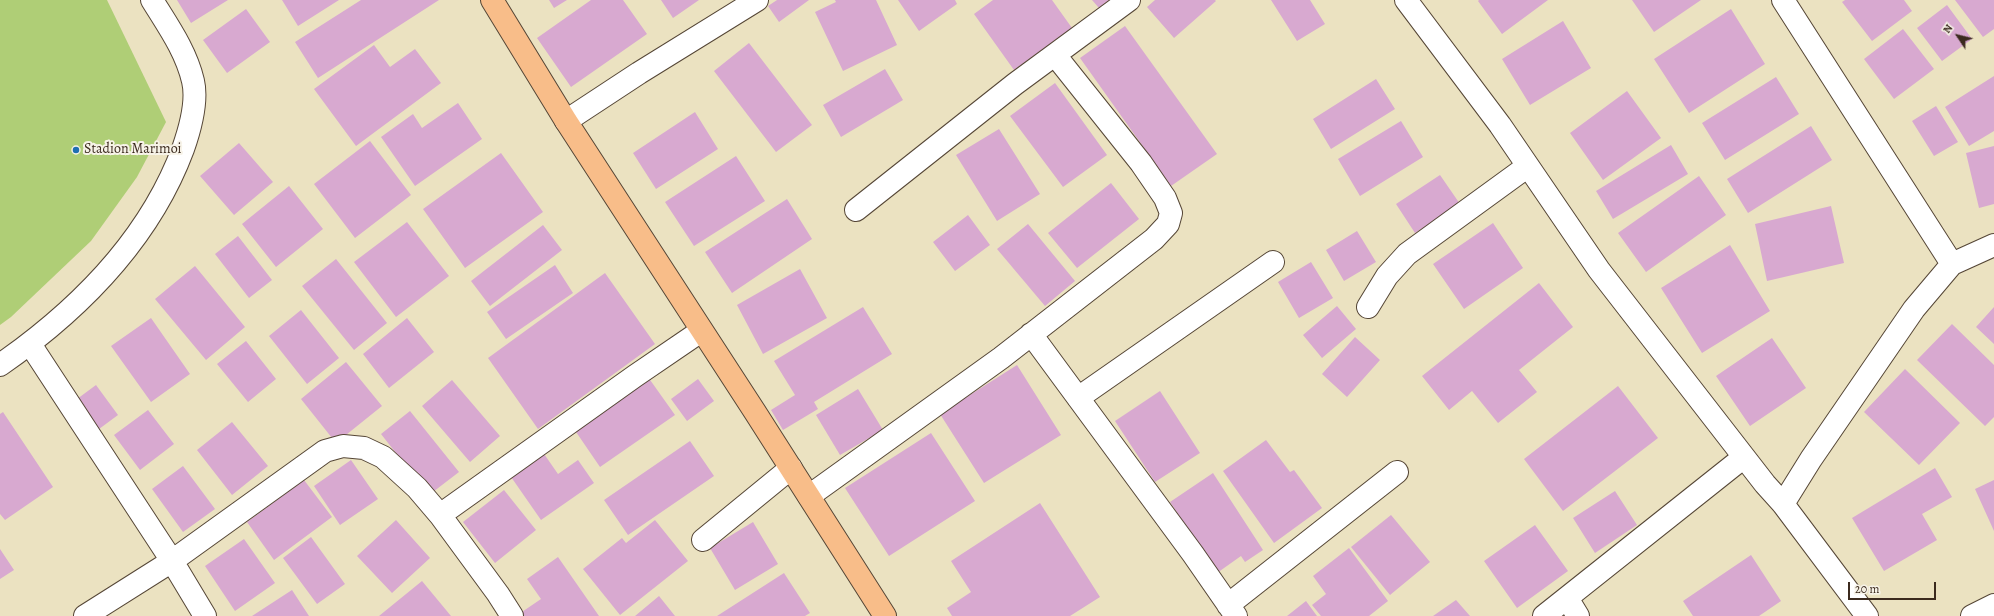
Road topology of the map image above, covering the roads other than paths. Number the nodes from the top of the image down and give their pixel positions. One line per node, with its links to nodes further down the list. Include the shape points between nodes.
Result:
1 (152, 0): 17 (street, via 183,52 194,82 190,130 177,165 156,207 123,255 85,296)
2 (492, 0): 8 (highway)
3 (757, 0): 8 (street)
4 (1130, 0): 7 (street)
5 (1406, 0): 9 (street)
6 (1783, 0): 13 (street)
7 (1055, 55): 10 (street); 16 (street, via 1141,162 1165,198 1171,213 1168,224 1154,239)
8 (566, 121): 15 (highway)
9 (1528, 166): 14 (street, via 1407,254 1387,276); 20 (street, via 1599,270)
10 (856, 210)
11 (1994, 245): 13 (street)
12 (1273, 262): 19 (street)
13 (1952, 264): 24 (street, via 1914,309)
14 (1368, 307)
15 (701, 331): 21 (highway); 25 (street)
16 (1031, 334): 19 (street); 23 (street)
17 (30, 344): 18 (street); 27 (street)
18 (0, 365)
19 (1078, 398): 30 (street)
20 (1744, 457): 24 (street); 29 (street)
21 (791, 468): 23 (highway); 26 (street)
22 (1397, 472): 30 (street)
23 (809, 496): 34 (highway)
24 (1783, 504): 36 (street)
25 (440, 515): 27 (street, via 417,488 384,457 364,448 343,446 325,451); 33 (street)
26 (703, 540)
27 (172, 561): 31 (street); 32 (street)
28 (1994, 605): 37 (street)
29 (1573, 607): 35 (street)
30 (1232, 610)
31 (85, 616)
32 (204, 616)
33 (512, 616)
34 (885, 616)
35 (1544, 616)
36 (1867, 616)
37 (1972, 616)

